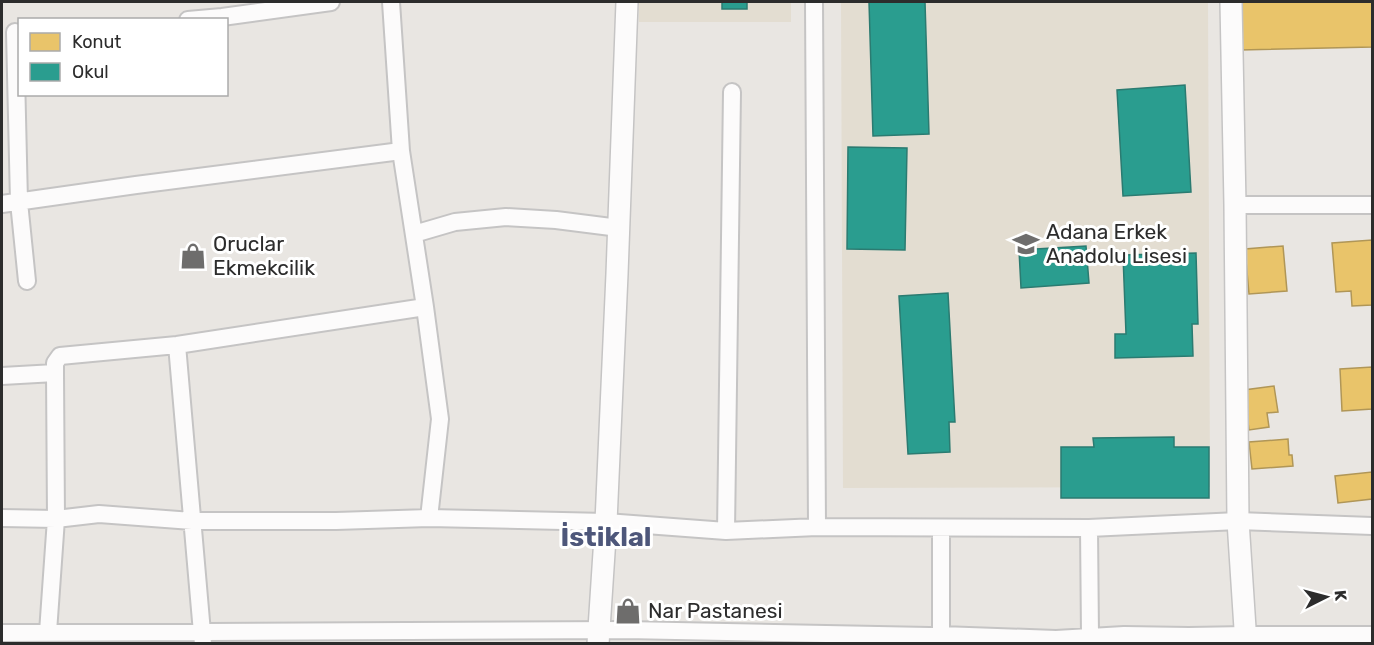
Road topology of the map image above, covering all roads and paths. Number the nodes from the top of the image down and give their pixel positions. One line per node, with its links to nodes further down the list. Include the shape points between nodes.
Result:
1 (331, 2): 6 (street)
2 (391, 2): 9 (street)
3 (627, 2): 14 (street)
4 (814, 2): 28 (street)
5 (1231, 2): 12 (street)
6 (211, 18)
7 (12, 32): 10 (street)
8 (732, 92): 31 (street)
9 (401, 151): 10 (street); 15 (street)
10 (19, 202): 11 (street); 16 (street)
11 (2, 204)
12 (1235, 205): 13 (street); 25 (street)
13 (1372, 205)
14 (619, 228): 15 (street, via 506,217 455,222); 26 (street)
15 (414, 234): 17 (street)
16 (27, 281)
17 (425, 307): 18 (street); 22 (street, via 440,419)
18 (177, 345): 19 (street, via 60,356); 24 (street)
19 (55, 373): 20 (street); 23 (street)
20 (2, 376)
21 (2, 518): 23 (street)
22 (429, 518): 24 (street); 26 (street)
23 (56, 519): 24 (street, via 99,514); 32 (street)
24 (192, 521): 37 (street)
25 (1238, 521): 27 (street); 29 (street); 40 (street)
26 (606, 522): 31 (street); 36 (street)
27 (1372, 525)
28 (817, 527): 30 (street); 31 (street)
29 (1089, 528): 30 (street); 35 (street)
30 (940, 529): 38 (street)
31 (726, 531)
32 (48, 632): 33 (street); 37 (street)
33 (2, 633)
34 (1372, 635): 40 (street)
35 (1090, 636): 39 (street); 42 (street)
36 (598, 637): 37 (street); 38 (street)
37 (203, 638)
38 (933, 638): 42 (street)
39 (1124, 639): 41 (street)
40 (1246, 639): 41 (street)
41 (1189, 640)
42 (1056, 641)

